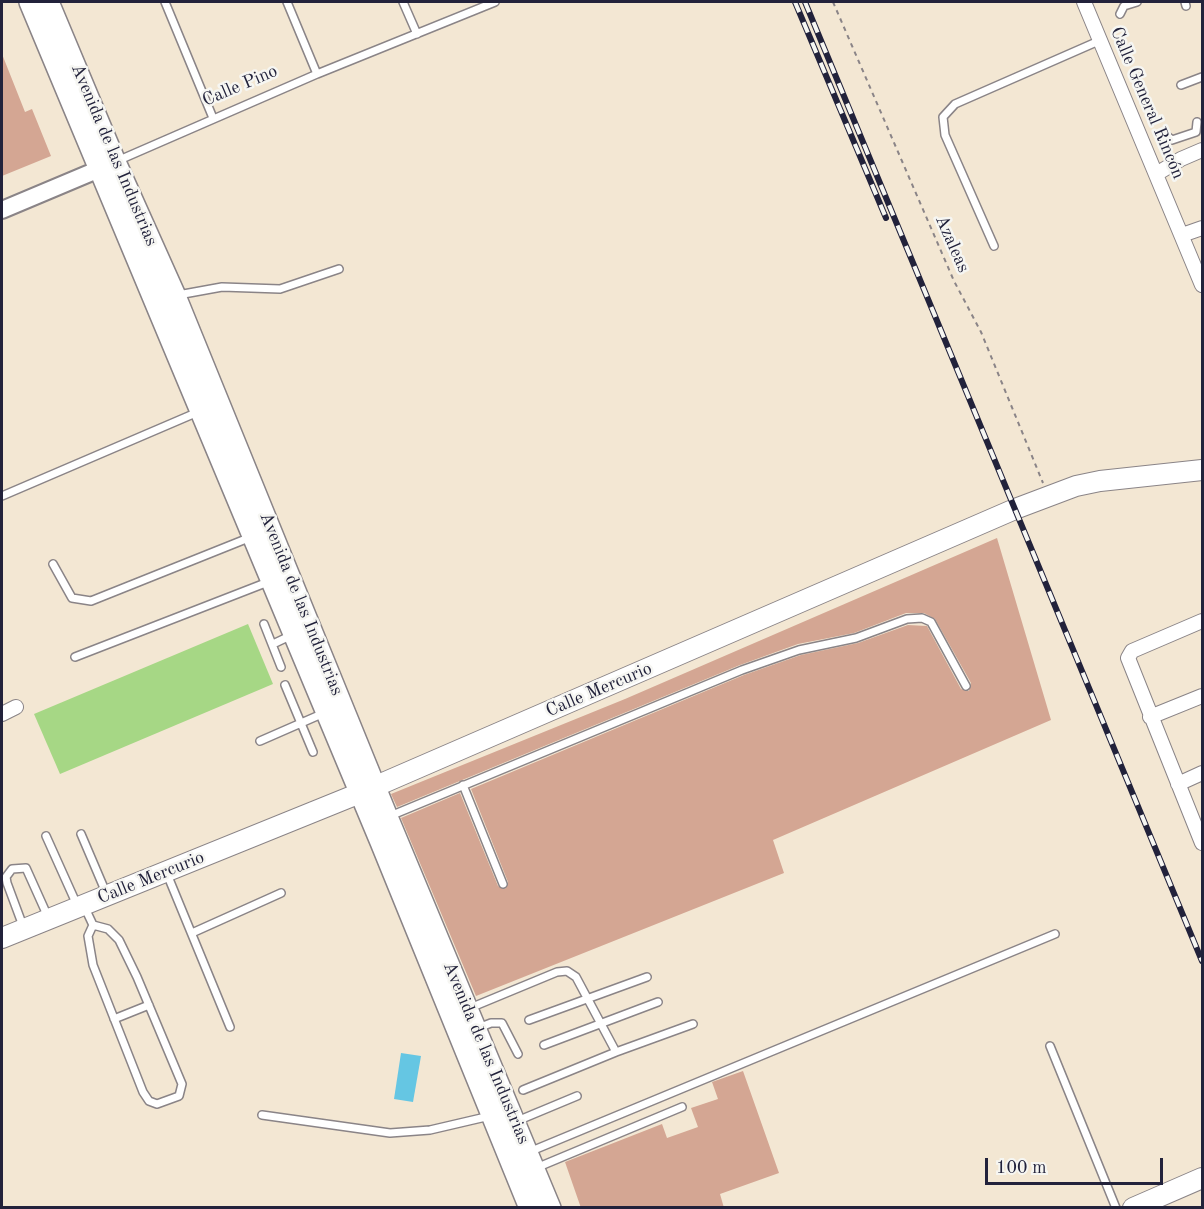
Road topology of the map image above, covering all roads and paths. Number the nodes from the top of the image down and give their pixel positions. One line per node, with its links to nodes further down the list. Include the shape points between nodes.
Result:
1 (30, 2): 21 (main road, Avenida de las Industrias)
2 (48, 2): 21 (main road, Avenida de las Industrias)
3 (165, 2): 17 (lane)
4 (287, 2): 14 (lane)
5 (403, 2): 12 (lane)
6 (495, 2): 10 (lane, Calle Pino)
7 (833, 2): 34 (path, Azaleas, via 954,281 981,332)
8 (1084, 2): 13 (street, Calle General Rincón)
9 (1137, 2): 11 (lane, via 1124,6)
10 (482, 4): 12 (lane, Calle Pino)
11 (1120, 15)
12 (417, 34): 14 (lane, Calle Pino)
13 (1101, 40): 22 (street, Calle General Rincón); 26 (lane, via 955,104 943,117 945,135)
14 (317, 74): 17 (lane, Calle Pino)
15 (1203, 77): 16 (lane)
16 (1181, 85)
17 (213, 118): 21 (lane, Calle Pino)
18 (1197, 122): 19 (lane, via 1196,132 1173,140)
19 (1166, 135)
20 (1203, 150): 22 (street)
21 (108, 166): 23 (street, Calle Pino); 29 (main road, Avenida de las Industrias)
22 (1158, 173): 25 (street, Calle General Rincón)
23 (2, 210)
24 (1203, 228): 25 (street)
25 (1182, 235): 28 (street, Calle General Rincón)
26 (994, 246)
27 (339, 269): 29 (lane, via 280,289 222,287)
28 (1203, 285)
29 (166, 300): 30 (main road, Avenida de las Industrias)
30 (201, 386): 31 (main road, Avenida de las Industrias); 35 (main road, Avenida de las Industrias)
31 (201, 411): 33 (lane); 35 (main road, Avenida de las Industrias)
32 (1203, 470): 34 (main road, Calle Mercurio, via 1100,481)
33 (2, 496)
34 (1049, 496): 57 (main road, Calle Mercurio)
35 (261, 532): 36 (lane, via 91,601 72,598); 37 (main road, Avenida de las Industrias)
36 (53, 564)
37 (280, 577): 40 (main road, Avenida de las Industrias); 42 (lane); 57 (main road, Avenida de las Industrias)
38 (1203, 621): 50 (street, via 1130,653 1128,658)
39 (264, 624): 41 (lane)
40 (294, 633): 41 (lane); 48 (main road, Avenida de las Industrias)
41 (273, 644): 43 (lane)
42 (75, 657)
43 (282, 667)
44 (285, 685): 51 (lane)
45 (966, 686): 56 (lane, via 933,625 922,618 907,619 856,638 799,650 750,667)
46 (1203, 696): 50 (street)
47 (16, 706): 49 (street)
48 (327, 712): 51 (lane); 57 (main road, Avenida de las Industrias)
49 (2, 714)
50 (1150, 717): 55 (street)
51 (301, 723): 52 (lane); 53 (lane)
52 (260, 741)
53 (313, 753)
54 (1203, 773): 55 (street)
55 (1178, 784): 61 (street)
56 (463, 785): 58 (lane); 63 (lane)
57 (368, 790): 58 (main road, Avenida de las Industrias); 62 (main road, Calle Mercurio)
58 (388, 832): 77 (main road, Avenida de las Industrias); 92 (main road, Avenida de las Industrias)
59 (81, 834): 65 (lane)
60 (46, 836): 66 (lane)
61 (1203, 843)
62 (166, 871): 65 (main road, Calle Mercurio); 70 (lane)
63 (503, 884)
64 (281, 893): 70 (lane)
65 (108, 896): 66 (main road, Calle Mercurio)
66 (81, 906): 67 (main road, Calle Mercurio); 68 (lane)
67 (49, 919): 69 (main road, Calle Mercurio); 69 (lane, via 26,868 12,869 7,883)
68 (93, 925): 76 (lane, via 115,934); 78 (lane, via 88,936 89,948)
69 (24, 928): 72 (main road, Calle Mercurio)
70 (192, 933): 82 (lane)
71 (1055, 934): 94 (lane)
72 (2, 938)
73 (647, 977): 74 (lane)
74 (588, 999): 77 (lane, via 576,977 562,971); 79 (lane); 80 (lane)
75 (658, 1002): 80 (lane)
76 (149, 1005): 78 (lane); 78 (lane, via 182,1084 179,1096 166,1102 152,1103 143,1092)
77 (467, 1009): 83 (main road, Avenida de las Industrias)
78 (114, 1019)
79 (530, 1020)
80 (600, 1023): 84 (lane); 86 (lane)
81 (693, 1024): 86 (lane)
82 (230, 1027)
83 (476, 1029): 87 (lane, via 502,1023); 93 (main road, Avenida de las Industrias)
84 (544, 1045)
85 (1050, 1046): 98 (lane)
86 (616, 1052): 88 (lane)
87 (518, 1054)
88 (523, 1089)
89 (577, 1096): 93 (lane)
90 (682, 1107): 94 (lane)
91 (262, 1115): 92 (lane, via 390,1133 430,1130)
92 (492, 1115): 93 (main road, Avenida de las Industrias)
93 (512, 1132): 94 (main road, Avenida de las Industrias); 96 (main road, Avenida de las Industrias)
94 (530, 1161): 97 (main road, Avenida de las Industrias)
95 (1203, 1178): 99 (main road)
96 (530, 1208)
97 (550, 1208)
98 (1116, 1208)
99 (1133, 1208)

